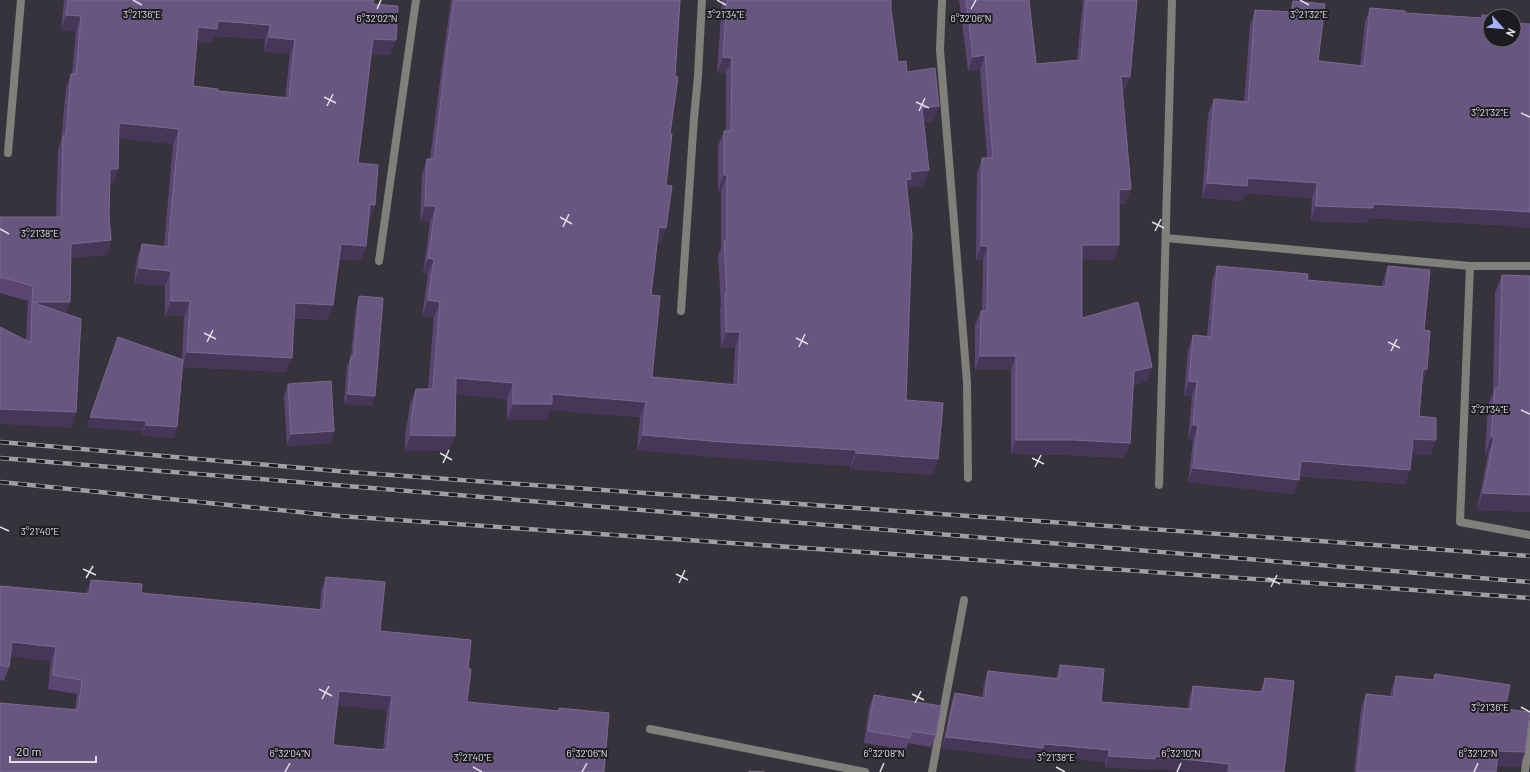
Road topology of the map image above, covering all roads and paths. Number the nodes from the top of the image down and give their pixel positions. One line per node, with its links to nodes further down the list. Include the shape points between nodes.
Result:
1 (22, 0): 6 (street)
2 (416, 0): 8 (street)
3 (702, 0): 11 (street)
4 (942, 0): 12 (street, via 940,50 967,382)
5 (1172, 0): 7 (street)
6 (8, 153)
7 (1166, 238): 9 (street); 13 (street)
8 (380, 261)
9 (1470, 266): 10 (street); 14 (street, via 1460,522)
10 (1530, 266)
11 (681, 311)
12 (968, 478)
13 (1159, 485)
14 (1530, 535)
15 (964, 600): 19 (street)
16 (1530, 724): 20 (street)
17 (650, 729): 18 (street)
18 (865, 772)
19 (932, 772)
20 (1525, 772)

